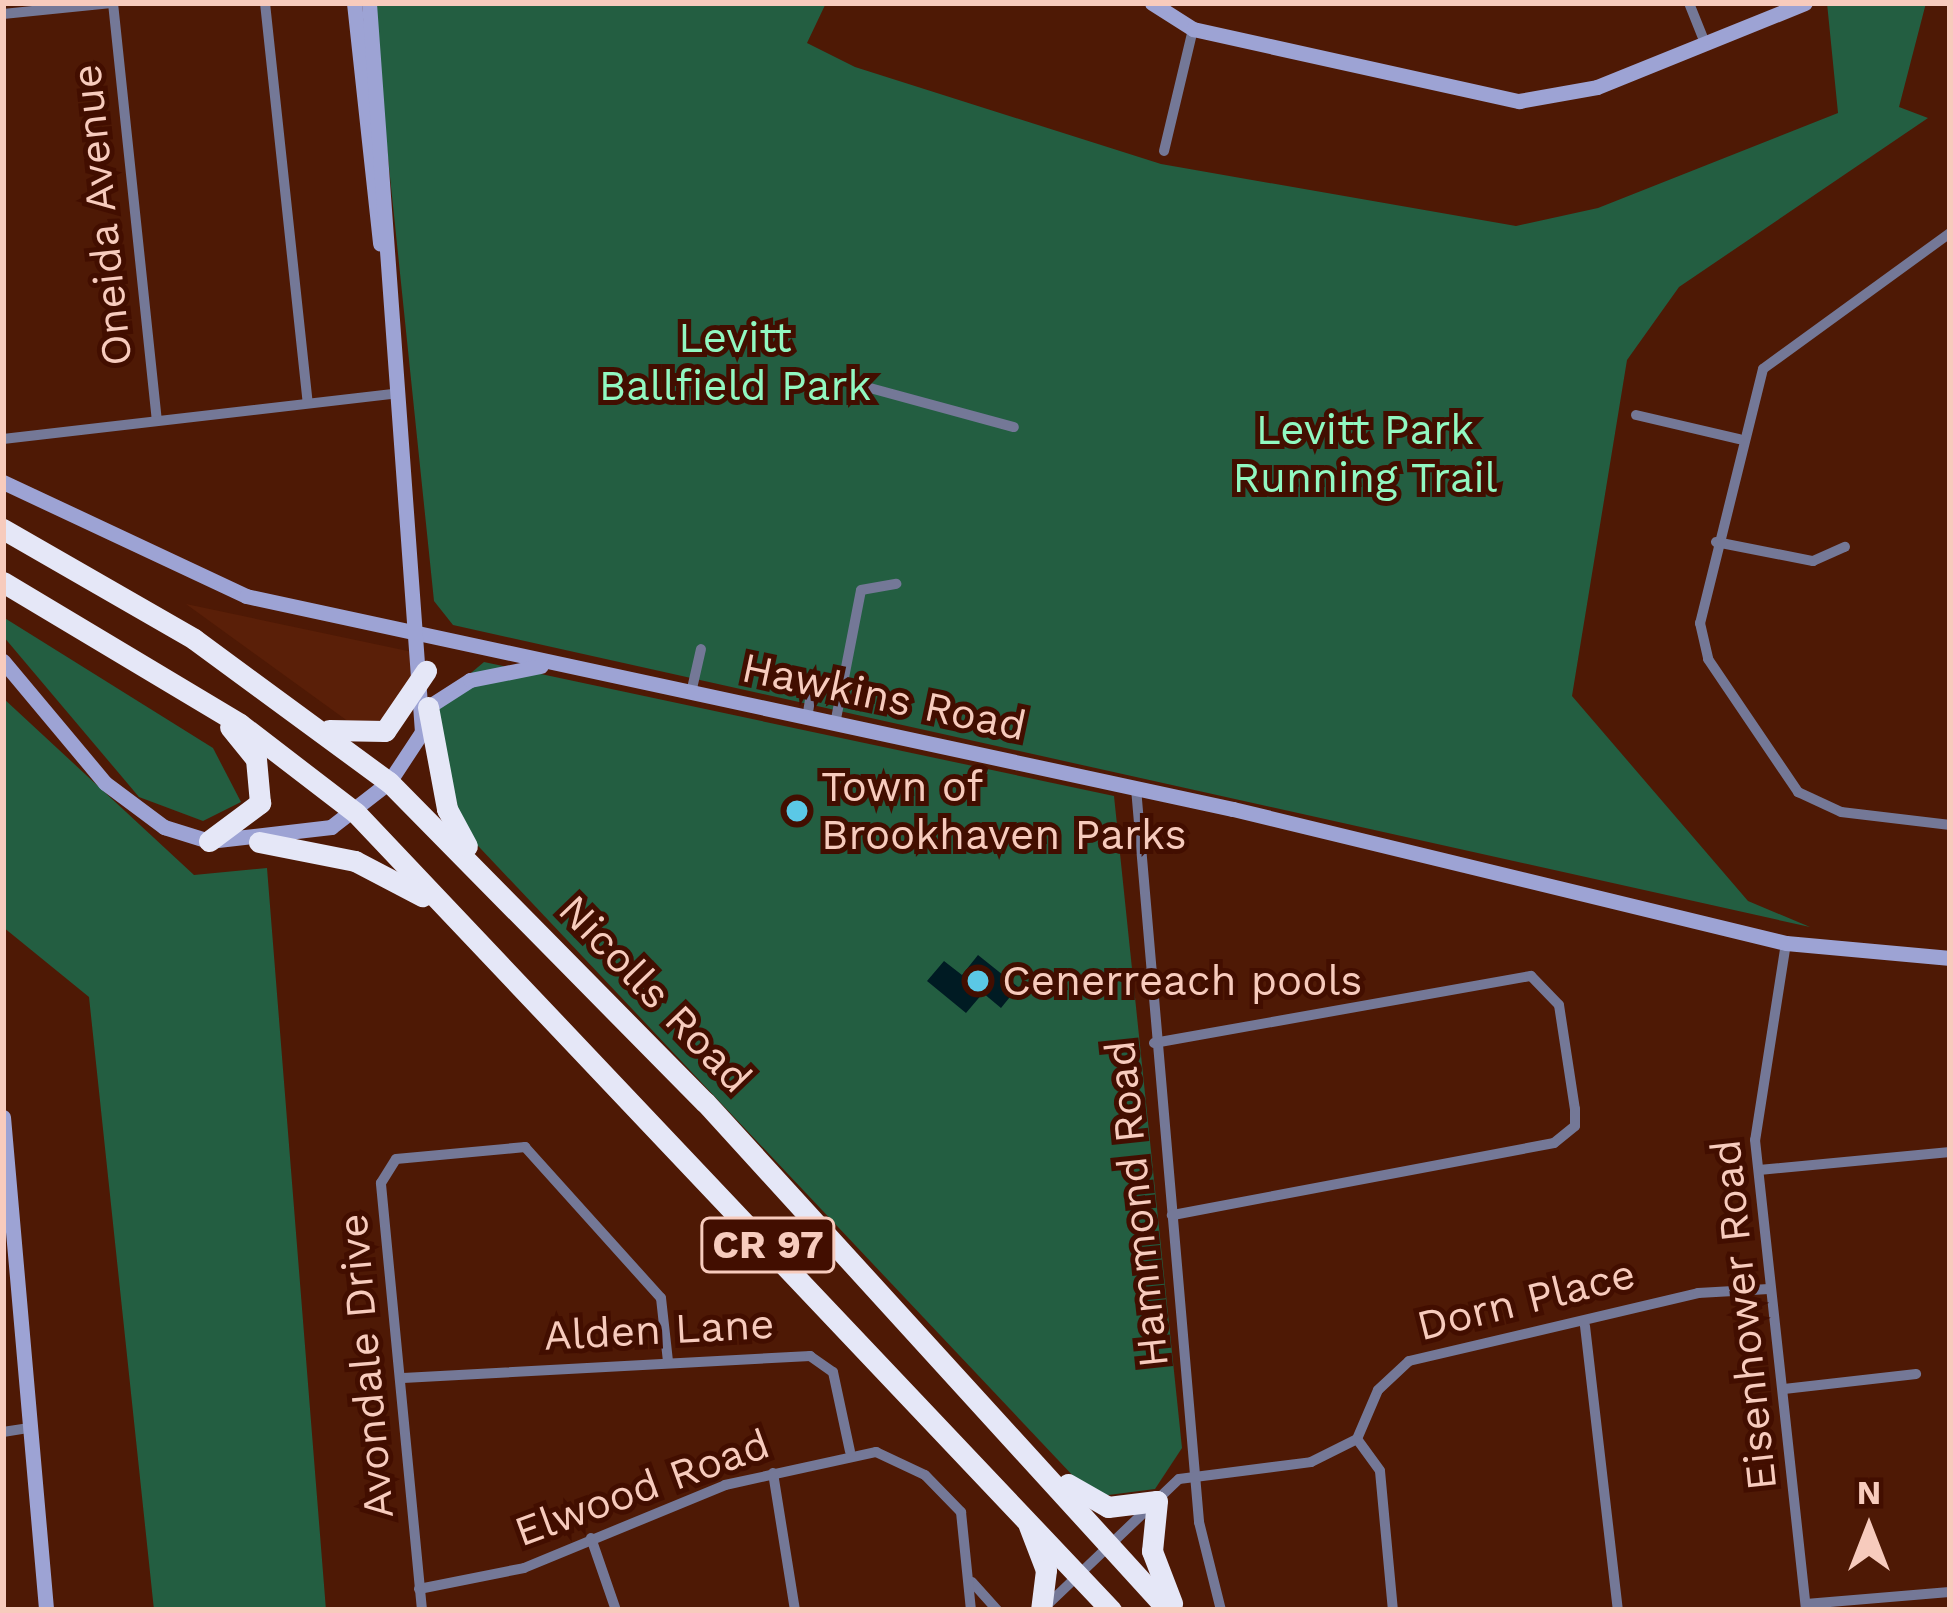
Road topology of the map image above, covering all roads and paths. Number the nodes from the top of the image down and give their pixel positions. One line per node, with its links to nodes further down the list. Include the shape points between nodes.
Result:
1 (112, 3): 8 (street); 18 (street, Oneida Avenue)
2 (265, 3): 16 (street)
3 (354, 3): 13 (street)
4 (368, 3): 13 (street)
5 (1151, 3): 9 (street)
6 (1689, 3): 10 (street)
7 (1804, 3): 10 (street)
8 (3, 14)
9 (1193, 29): 10 (street, via 1519,101 1597,87); 11 (street)
10 (1706, 44)
11 (1164, 151)
12 (1949, 235): 21 (street, via 1780,351 1752,390)
13 (393, 330): 15 (street)
14 (870, 388): 19 (street)
15 (399, 393): 16 (street); 29 (street)
16 (308, 403): 18 (street)
17 (1636, 415): 21 (street)
18 (157, 421): 20 (street)
19 (1015, 427)
20 (3, 439)
21 (1739, 440): 25 (street)
22 (3, 467): 23 (street)
23 (4, 483): 29 (street, Hawkins Road, via 202,582)
24 (3, 529): 40 (highway, Nicolls Road / CR 97)
25 (1716, 542): 26 (street, via 1814,560); 44 (street, via 1703,644 1781,778 1841,812)
26 (1845, 547)
27 (3, 582): 37 (highway, CR 97)
28 (896, 584): 39 (street, via 861,590)
29 (424, 636): 32 (street, Hawkins Road); 33 (street)
30 (701, 649): 35 (street)
31 (3, 661): 45 (street, via 105,783 164,827)
32 (558, 665): 35 (street, Hawkins Road); 36 (street, via 486,675)
33 (426, 671): 36 (street); 40 (highway, via 385,731)
34 (814, 676): 38 (street)
35 (691, 693): 38 (street, Hawkins Road)
36 (428, 707): 41 (street); 47 (highway, via 447,809)
37 (214, 709): 43 (highway, CR 97); 45 (highway, via 256,759 262,787 252,819)
38 (807, 718): 39 (street, Hawkins Road)
39 (835, 724): 42 (street, Hawkins Road)
40 (322, 728): 41 (highway, Nicolls Road / CR 97)
41 (389, 782): 43 (street); 47 (highway, Nicolls Road / CR 97)
42 (1136, 788): 49 (street, Hawkins Road); 51 (street, Hammond Road)
43 (356, 813): 46 (street); 48 (highway, CR 97)
44 (1950, 825)
45 (209, 841): 46 (street)
46 (259, 842): 48 (highway, via 355,861)
47 (479, 868): 67 (highway, Nicolls Road / CR 97)
48 (454, 917): 71 (highway, CR 97)
49 (1786, 943): 50 (street, Hawkins Road); 54 (street, Eisenhower Road, via 1756,1120)
50 (1950, 958)
51 (1154, 1043): 55 (street, Hammond Road); 55 (street, via 1531,976 1559,1005 1575,1108 1575,1126 1554,1143)
52 (3, 1117): 56 (street)
53 (1950, 1152): 54 (street)
54 (1759, 1170): 57 (street, Eisenhower Road)
55 (1172, 1215): 69 (street, Hammond Road)
56 (10, 1244): 63 (street)
57 (1769, 1289): 58 (street, Dorn Place, via 1698,1293); 62 (street, Eisenhower Road)
58 (1585, 1326): 65 (street, Dorn Place, via 1409,1360 1378,1390); 90 (street)
59 (668, 1361): 61 (street, Alden Lane); 61 (street, Avondale Drive, via 652,1285 513,1144 410,1153 387,1168); 66 (street, Alden Lane, via 809,1356 833,1372)
60 (1916, 1374): 62 (street)
61 (403, 1378): 76 (street, Avondale Drive)
62 (1784, 1389): 78 (street, Eisenhower Road)
63 (28, 1428): 64 (street); 79 (street)
64 (3, 1432)
65 (1357, 1439): 69 (street, via 1311,1462); 89 (street, via 1381,1471)
66 (850, 1451): 68 (street, Elwood Road); 75 (street, Elwood Road, via 902,1459 948,1492 968,1538)
67 (1025, 1451): 70 (highway, via 1096,1504); 73 (highway, Nicolls Road / CR 97)
68 (773, 1473): 72 (street, Elwood Road); 82 (street)
69 (1196, 1476): 70 (street); 88 (street, Hammond Road, via 1208,1591)
70 (1157, 1501): 73 (street); 87 (highway, via 1152,1551)
71 (1024, 1514): 74 (highway, CR 97); 85 (highway, via 1046,1570)
72 (591, 1538): 76 (street, Elwood Road, via 496,1576); 81 (street)
73 (1109, 1546): 74 (street); 87 (highway, Nicolls Road / CR 97)
74 (1081, 1574): 85 (street); 86 (highway, CR 97)
75 (970, 1580): 83 (street); 84 (street)
76 (419, 1589): 80 (street, Avondale Drive)
77 (1950, 1592): 78 (street)
78 (1806, 1607)
79 (46, 1610)
80 (422, 1610)
81 (616, 1610)
82 (795, 1610)
83 (971, 1610)
84 (997, 1610)
85 (1041, 1610)
86 (1111, 1610)
87 (1172, 1610)
88 (1221, 1610)
89 (1393, 1610)
90 (1618, 1610)

